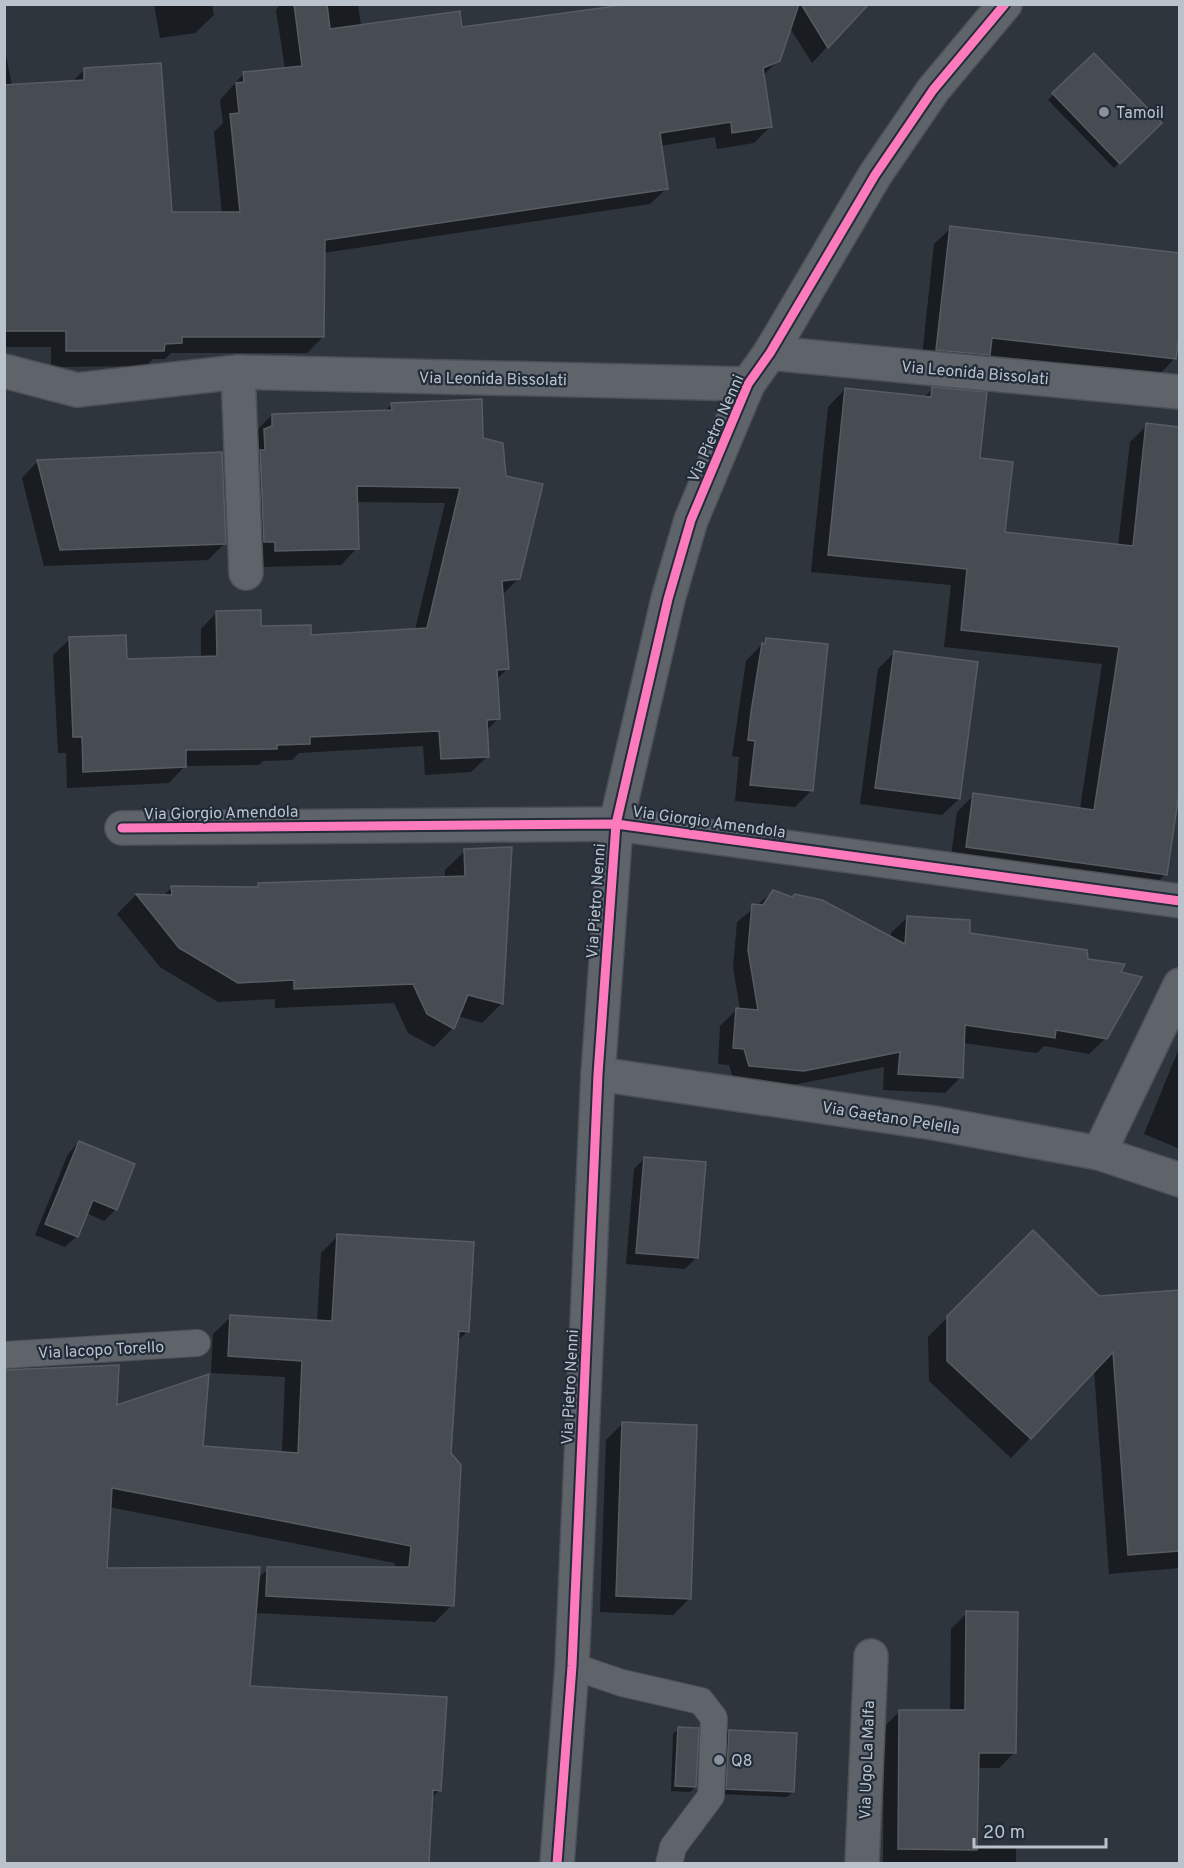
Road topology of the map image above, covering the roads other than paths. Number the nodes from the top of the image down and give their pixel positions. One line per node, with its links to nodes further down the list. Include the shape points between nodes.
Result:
1 (1005, 4): 2 (street, Via Pietro Nenni, via 933,90 875,175)
2 (770, 353): 5 (street, Via Pietro Nenni); 6 (street, Via Leonida Bissolati)
3 (4, 371): 4 (street, Via Leonida Bissolati, via 77,390)
4 (238, 372): 5 (street, Via Leonida Bissolati); 7 (street)
5 (748, 384): 8 (street, Via Pietro Nenni, via 691,520 668,599)
6 (1179, 392)
7 (246, 573)
8 (616, 824): 9 (street, Via Giorgio Amendola); 10 (street, Via Giorgio Amendola); 12 (street, Via Pietro Nenni)
9 (122, 828)
10 (1179, 901)
11 (1179, 986): 13 (street)
12 (598, 1074): 13 (street, Via Gaetano Pelella, via 934,1123); 18 (street, Via Pietro Nenni)
13 (1099, 1153): 14 (street, Via Gaetano Pelella)
14 (1179, 1180)
15 (197, 1343): 16 (lane, Via Iacopo Torello)
16 (4, 1355)
17 (871, 1656): 21 (street, Via Ugo La Malfa)
18 (572, 1666): 19 (street, Via Pietro Nenni); 20 (lane, via 622,1683 701,1701 714,1718 711,1796 673,1847)
19 (557, 1863)
20 (669, 1863)
21 (862, 1863)

